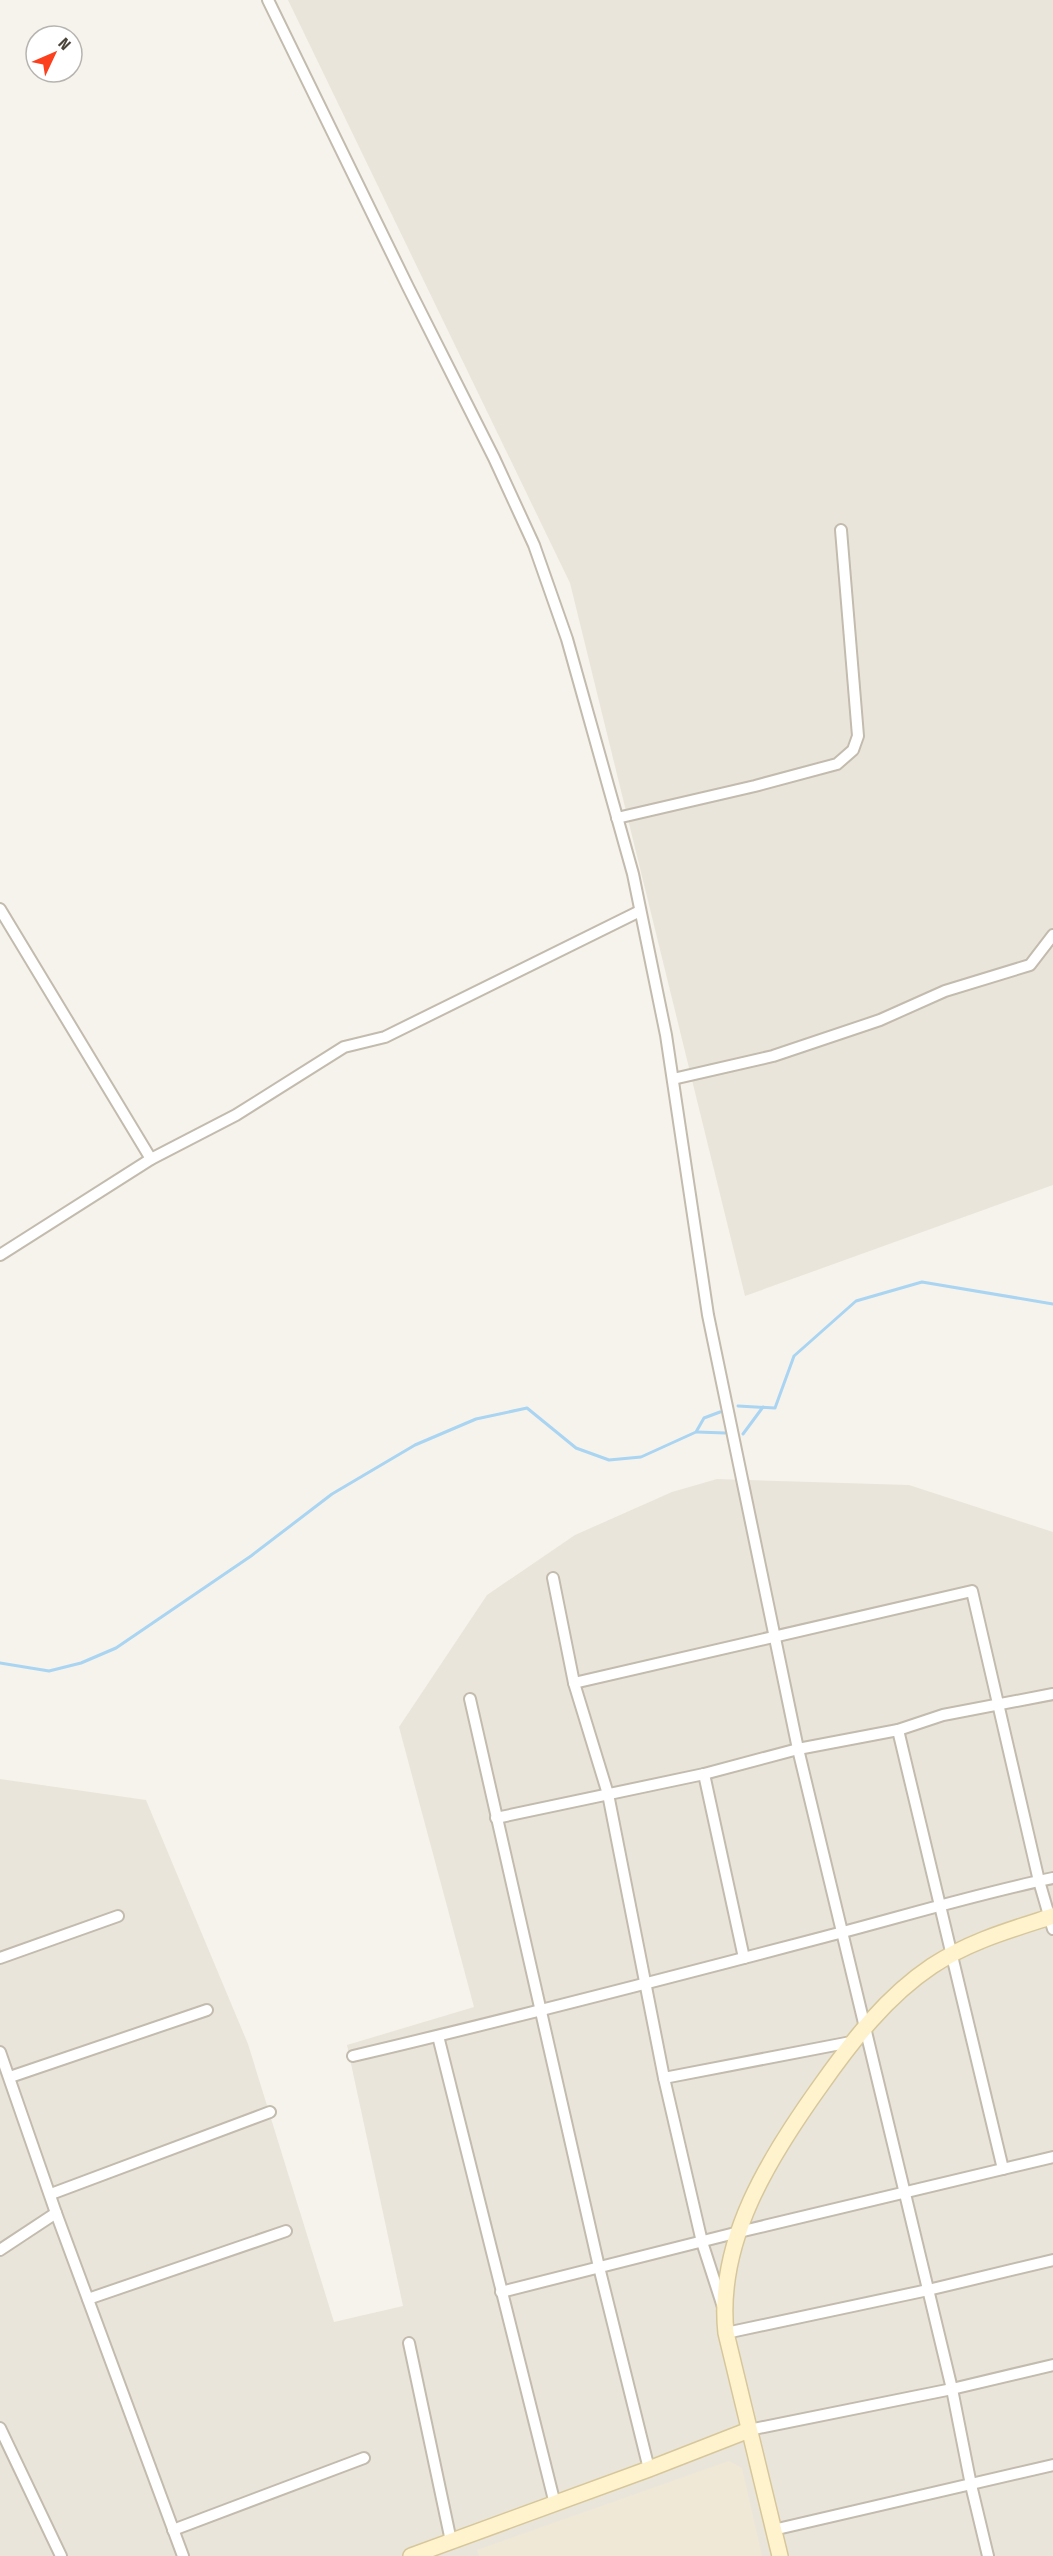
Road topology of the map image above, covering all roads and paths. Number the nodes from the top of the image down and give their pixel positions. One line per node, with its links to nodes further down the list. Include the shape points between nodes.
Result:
1 (268, 0): 3 (street, via 534,545 567,639)
2 (841, 531): 3 (street, via 858,736 853,750 837,764)
3 (617, 818): 5 (street)
4 (0, 909): 8 (street)
5 (640, 911): 7 (street); 8 (street, via 385,1037 344,1047 236,1115)
6 (1053, 935): 7 (street, via 1030,965 945,991 879,1020 773,1056)
7 (673, 1079): 11 (street, via 708,1315)
8 (151, 1159): 9 (street)
9 (0, 1255)
10 (554, 1578): 12 (street)
11 (774, 1638): 12 (street); 15 (street, via 972,1591); 17 (street)
12 (574, 1683): 19 (street)
13 (1053, 1694): 15 (street)
14 (470, 1699): 20 (street)
15 (998, 1704): 16 (street, via 943,1715); 22 (street)
16 (898, 1730): 17 (street); 23 (street)
17 (798, 1749): 18 (street); 26 (street)
18 (704, 1774): 19 (street); 29 (street)
19 (608, 1794): 20 (street); 30 (street)
20 (496, 1818): 32 (street)
21 (1053, 1878): 22 (street)
22 (1039, 1881): 23 (street); 25 (street)
23 (939, 1905): 26 (street); 27 (street)
24 (118, 1916): 28 (street)
25 (1052, 1921): 27 (street, via 997,1933)
26 (842, 1933): 29 (street); 33 (street)
27 (950, 1955): 33 (street, via 912,1981); 42 (street)
28 (0, 1958)
29 (744, 1958): 30 (street)
30 (644, 1984): 32 (street); 39 (street)
31 (207, 2010): 38 (street)
32 (542, 2012): 34 (street); 51 (street)
33 (865, 2027): 35 (street); 44 (street)
34 (438, 2036): 37 (street); 53 (street)
35 (851, 2042): 39 (street); 47 (street, via 780,2146)
36 (0, 2052): 38 (street)
37 (353, 2056)
38 (10, 2077): 43 (street)
39 (664, 2078): 48 (street)
40 (270, 2112): 43 (street)
41 (1053, 2157): 42 (street)
42 (1003, 2169): 44 (street)
43 (51, 2194): 45 (street)
44 (905, 2194): 47 (street); 52 (street)
45 (56, 2213): 49 (street); 54 (street)
46 (286, 2231): 54 (street)
47 (739, 2232): 48 (street); 55 (street, via 726,2278)
48 (702, 2242): 51 (street); 55 (street)
49 (0, 2250)
50 (1053, 2260): 52 (street)
51 (599, 2267): 53 (street); 64 (street)
52 (928, 2290): 56 (street); 59 (street)
53 (501, 2292): 66 (street)
54 (88, 2300): 67 (street)
55 (723, 2307): 56 (street)
56 (726, 2333): 61 (street)
57 (409, 2343): 69 (street)
58 (1053, 2365): 59 (street)
59 (952, 2389): 61 (street); 65 (street)
60 (0, 2428): 70 (street)
61 (749, 2430): 64 (street); 68 (street)
62 (364, 2458): 67 (street)
63 (1053, 2465): 65 (street)
64 (649, 2469): 66 (street)
65 (971, 2485): 68 (street); 74 (street)
66 (555, 2504): 69 (street)
67 (173, 2530): 71 (street)
68 (773, 2530): 73 (street)
69 (452, 2541): 72 (street)
70 (61, 2556)
71 (183, 2556)
72 (411, 2556)
73 (780, 2556)
74 (988, 2556)

